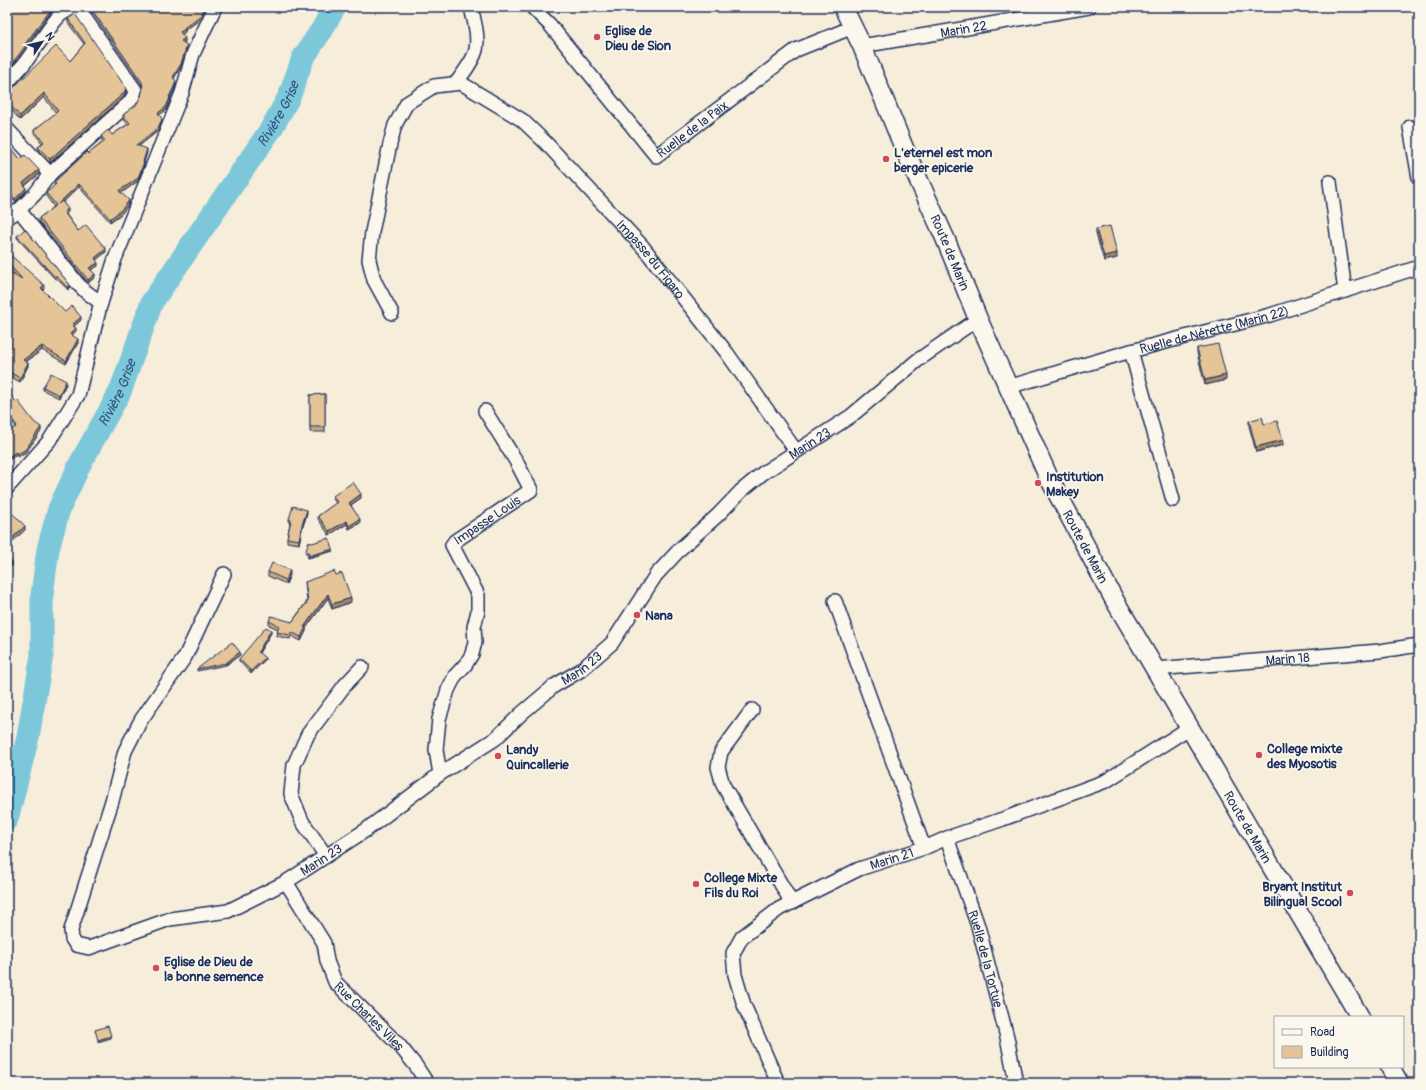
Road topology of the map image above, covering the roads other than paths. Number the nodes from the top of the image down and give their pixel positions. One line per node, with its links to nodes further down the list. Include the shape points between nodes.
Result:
1 (73, 7): 11 (street, via 60,15)
2 (77, 7): 14 (street, via 135,90 130,102)
3 (215, 7): 21 (street, via 193,54 182,93 115,259)
4 (471, 7): 10 (street, via 476,50)
5 (532, 7): 8 (street, Ruelle de la Paix, via 550,25 656,156 796,50)
6 (843, 7): 8 (main road, Route de Marin)
7 (1089, 7): 9 (street, Marin 22)
8 (853, 27): 9 (main road, Route de Marin)
9 (862, 46): 23 (main road, Route de Marin)
10 (457, 82): 22 (street, via 434,86 407,103 396,125 372,232 369,260 374,280); 27 (street, Impasse du Figaro, via 522,120 643,247 727,353)
11 (7, 83)
12 (1410, 127): 15 (street)
13 (7, 129): 14 (street)
14 (50, 174): 17 (street, via 36,194)
15 (1419, 178)
16 (1330, 182): 20 (street)
17 (19, 210): 18 (street); 21 (street, via 77,283)
18 (7, 218)
19 (1419, 267): 20 (street, Ruelle de Nérette (Marin 22))
20 (1345, 291): 24 (street, Ruelle de Nérette (Marin 22), via 1270,315)
21 (101, 303): 28 (street, via 78,395 49,441)
22 (392, 313)
23 (978, 319): 25 (main road, Route de Marin); 27 (street, Marin 23, via 918,360 851,416)
24 (1131, 351): 25 (street, Ruelle de Nérette (Marin 22)); 29 (street)
25 (1008, 387): 34 (main road, Route de Marin, via 1048,476)
26 (485, 411): 37 (street, Impasse Louis, via 516,461 530,490 452,545 478,595 478,611 472,654 455,676 439,719 436,750)
27 (796, 451): 37 (street, Marin 23, via 746,486 681,548 656,575 612,643 581,670 554,686 496,738)
28 (7, 488)
29 (1173, 500)
30 (224, 574): 41 (street, Marin 23, via 185,657 141,720 125,752 112,802 71,930 72,939 76,945 89,948 170,919 228,911)
31 (835, 601): 39 (street)
32 (1419, 645): 34 (street, Marin 18, via 1380,651)
33 (362, 667): 40 (street, via 308,734 294,765 291,794 302,820)
34 (1155, 669): 36 (main road, Route de Marin)
35 (752, 710): 42 (street, via 722,752 718,767 723,785)
36 (1189, 728): 38 (street, Marin 21, via 1106,781); 43 (main road, Route de Marin)
37 (440, 774): 40 (street, Marin 23, via 366,830)
38 (947, 838): 39 (street, Marin 21); 47 (street, Ruelle de la Tortue, via 978,926 1007,1037)
39 (924, 848): 42 (street, Marin 21, via 859,869)
40 (326, 856): 41 (street, Marin 23)
41 (286, 882): 46 (street, Rue Charles Viles, via 324,943 335,982 399,1045)
42 (792, 903): 45 (street, Marin 21, via 779,909 742,937 733,953 735,975 744,1005)
43 (1359, 1016)
44 (1391, 1068): 48 (main road)
45 (774, 1082)
46 (427, 1083)
47 (1016, 1083)
48 (1399, 1083)

